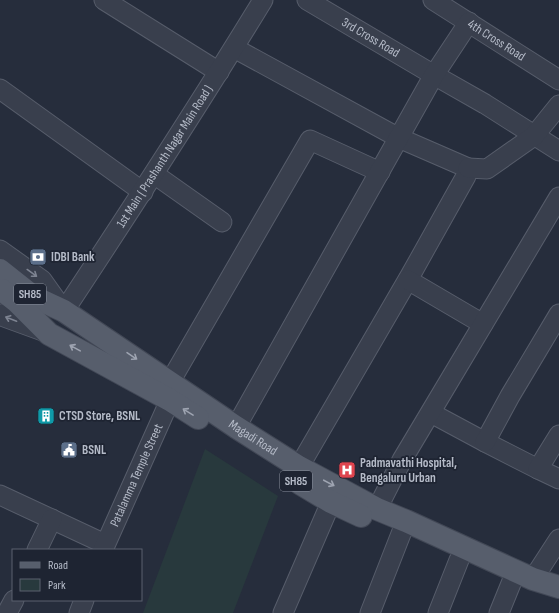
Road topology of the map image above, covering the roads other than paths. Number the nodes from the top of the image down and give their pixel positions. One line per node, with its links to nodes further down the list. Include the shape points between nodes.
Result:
1 (104, 0): 7 (street)
2 (263, 0): 6 (street, 1st Main ( Prashanth Nagar Main Road ))
3 (307, 0): 8 (street, 3rd Cross Road)
4 (433, 0): 5 (street, 4th Cross Road)
5 (469, 22): 8 (street); 9 (street, 4th Cross Road)
6 (234, 48): 7 (street, 1st Main ( Prashanth Nagar Main Road )); 13 (street)
7 (219, 72): 17 (street, 1st Main ( Prashanth Nagar Main Road ))
8 (434, 76): 12 (street, 3rd Cross Road, via 485,104); 13 (street)
9 (559, 80)
10 (0, 89): 18 (street)
11 (559, 105): 12 (street)
12 (534, 136): 14 (street, 3rd Cross Road); 15 (street, via 487,169)
13 (399, 138): 15 (street); 16 (street)
14 (559, 151)
15 (468, 168): 23 (street, via 466,176)
16 (380, 172): 30 (street, Patalamma Temple Street, via 310,140); 32 (street)
17 (154, 174): 18 (street, 1st Main ( Prashanth Nagar Main Road )); 20 (street)
18 (143, 192): 25 (street, 1st Main ( Prashanth Nagar Main Road ))
19 (559, 197): 28 (street)
20 (222, 222)
21 (0, 250): 25 (street, Magadi Road / SH85, one-way to 25, via 42,280)
22 (0, 270): 25 (main road, SH85, via 34,297)
23 (408, 280): 28 (street); 35 (street)
24 (0, 289): 29 (main road, SH85)
25 (64, 311): 30 (main road, Magadi Road / SH85, one-way to 30)
26 (0, 314): 29 (street, Magadi Road / SH85, one-way to 26)
27 (559, 314): 34 (street)
28 (483, 324): 31 (street)
29 (49, 334): 30 (main road, Magadi Road / SH85, one-way to 29)
30 (170, 391): 32 (main road, Magadi Road / SH85); 39 (main road, Magadi Road / SH85, one-way to 30, via 281,472); 44 (street, Patalamma Temple Street)
31 (431, 413): 34 (street); 40 (street, via 402,460)
32 (236, 427): 35 (main road, Magadi Road / SH85)
33 (559, 435): 36 (street)
34 (485, 442): 36 (street)
35 (299, 467): 40 (main road, Magadi Road / SH85, one-way to 40)
36 (538, 469): 37 (street)
37 (559, 479)
38 (0, 495): 41 (street)
39 (330, 502): 42 (main road, Magadi Road / SH85); 55 (street)
40 (378, 509): 42 (main road, Magadi Road / SH85)
41 (52, 519): 44 (street); 45 (street)
42 (403, 527): 46 (main road, Magadi Road / SH85); 47 (main road, Magadi Road / SH85); 56 (street)
43 (559, 539): 47 (street)
44 (104, 547)
45 (38, 549)
46 (459, 560): 48 (main road, Magadi Road / SH85); 57 (street)
47 (533, 579): 49 (main road, Magadi Road / SH85)
48 (512, 580): 50 (main road, Magadi Road / SH85); 58 (street)
49 (559, 587)
50 (559, 599)
51 (14, 601): 53 (street)
52 (84, 601): 54 (street)
53 (8, 613)
54 (79, 613)
55 (283, 613)
56 (370, 613)
57 (438, 613)
58 (498, 613)

